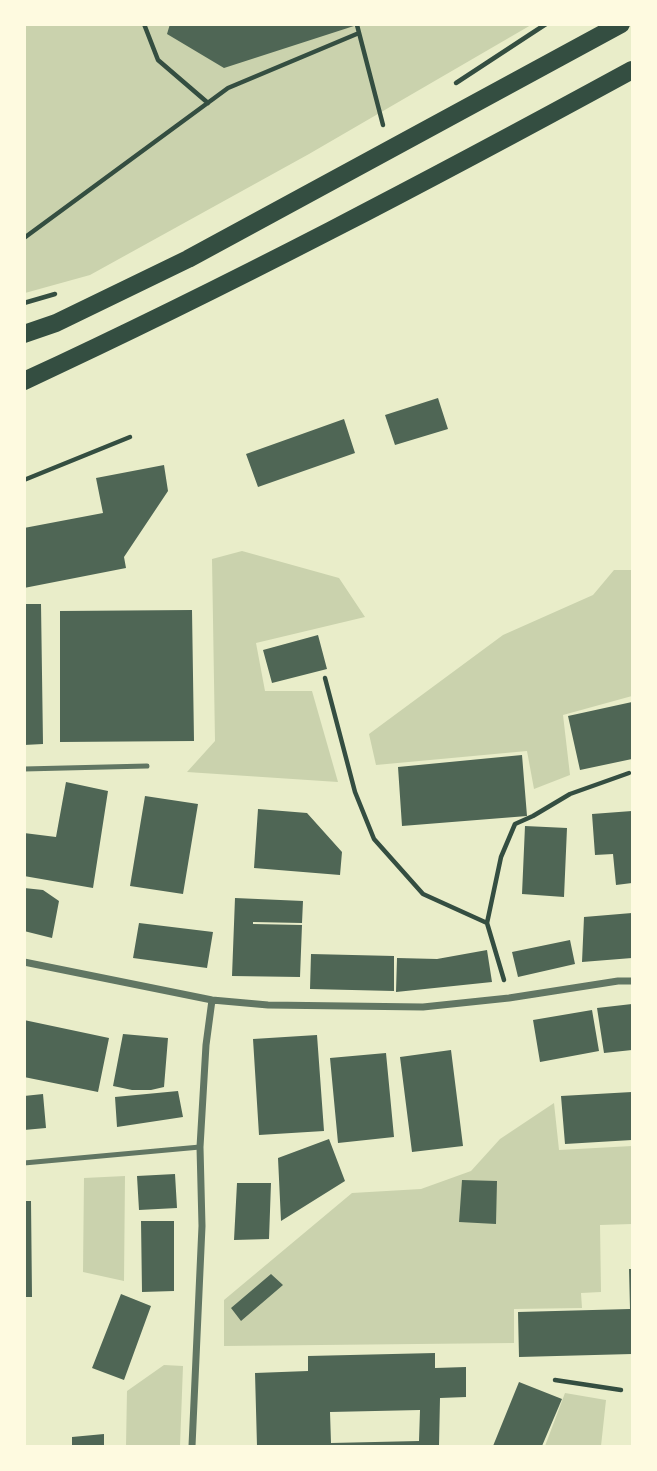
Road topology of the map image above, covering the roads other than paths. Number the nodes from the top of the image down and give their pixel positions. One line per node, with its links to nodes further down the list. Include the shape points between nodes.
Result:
1 (621, 24): 3 (main road, via 188,258)
2 (632, 70): 4 (main road, via 232,283)
3 (24, 334)
4 (24, 381)
5 (147, 766): 6 (lane)
6 (24, 769)
7 (24, 962): 9 (street)
8 (632, 981): 9 (street, via 423,1007)
9 (212, 1000): 10 (street)
10 (200, 1147): 11 (lane); 12 (street, via 202,1226)
11 (24, 1163)
12 (191, 1447)

